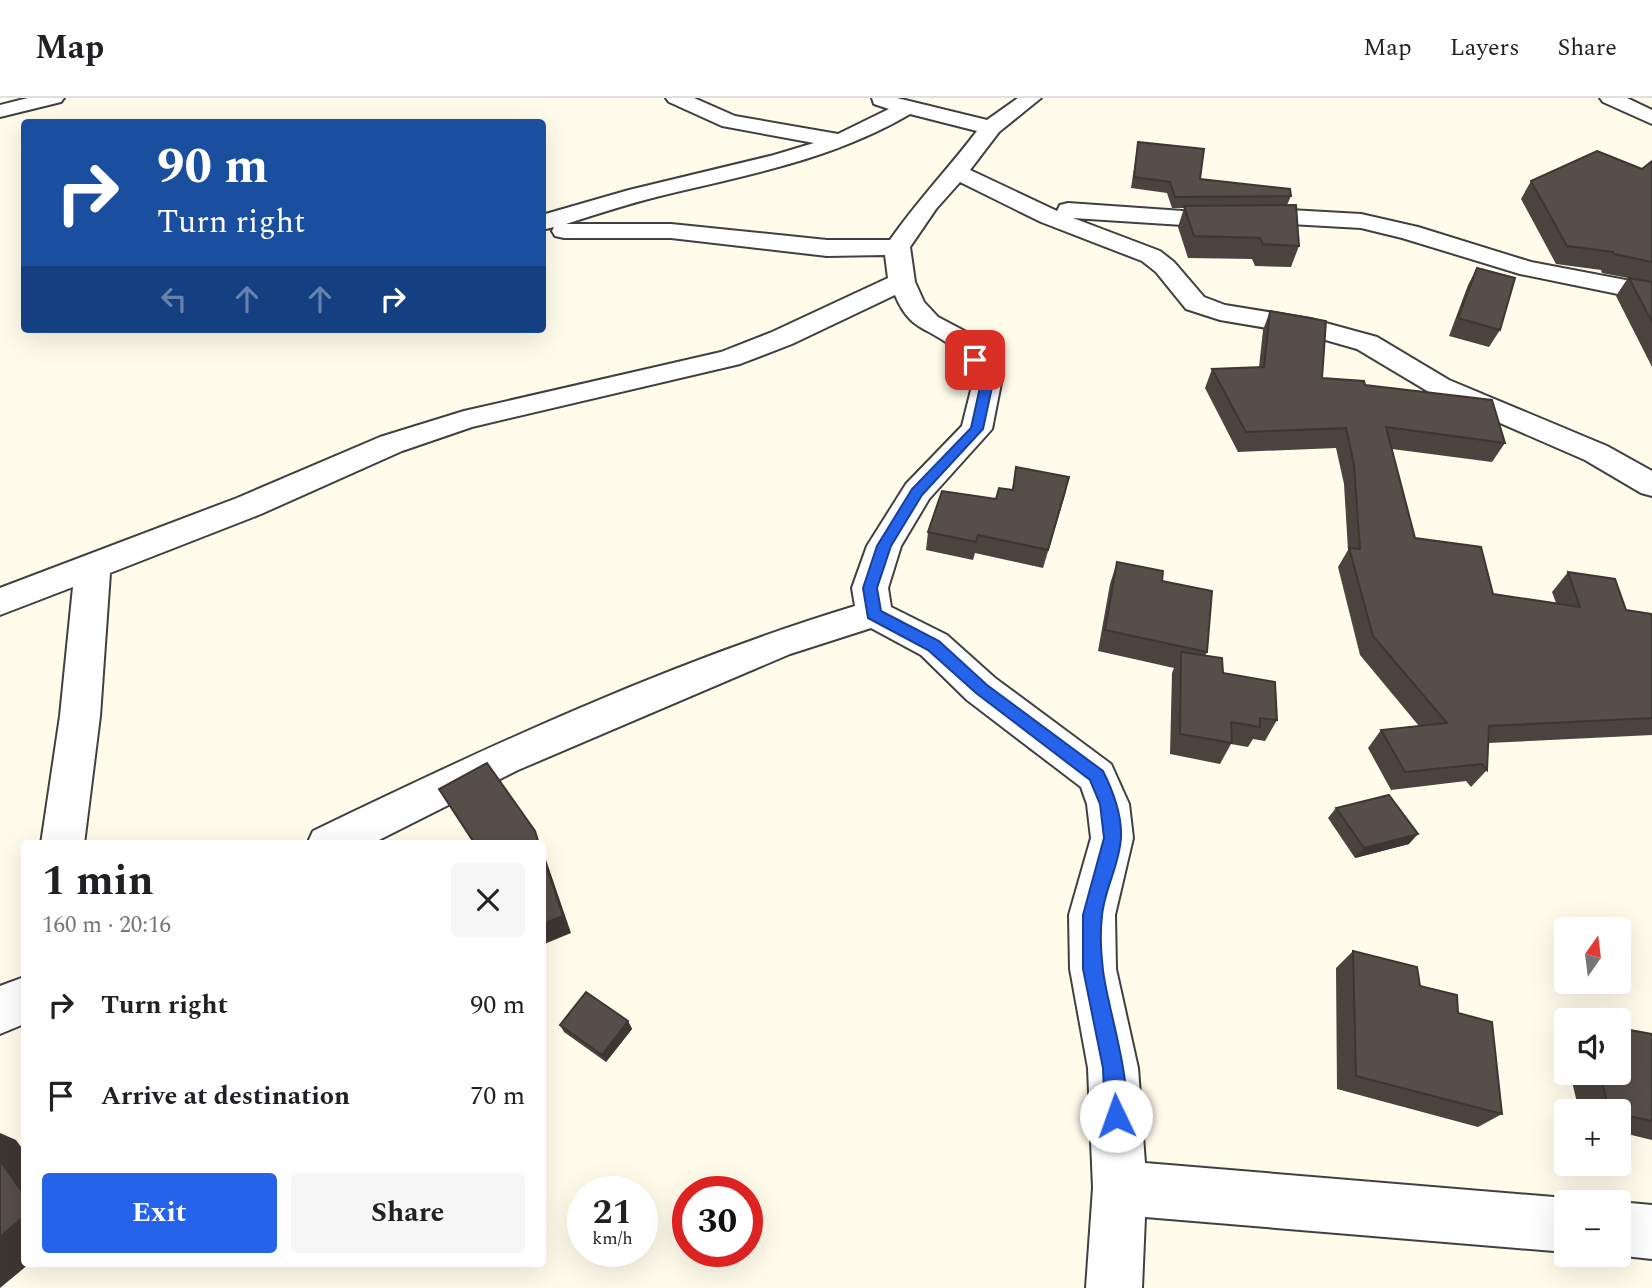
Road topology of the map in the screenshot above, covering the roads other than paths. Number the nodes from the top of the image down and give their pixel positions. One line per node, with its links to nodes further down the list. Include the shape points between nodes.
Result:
1 (54, 98): 7 (street)
2 (676, 98): 10 (street, via 730,121)
3 (877, 98): 6 (street)
4 (1031, 98): 9 (street)
5 (1611, 98): 8 (street)
6 (905, 108): 9 (street); 10 (street)
7 (0, 111)
8 (1652, 118)
9 (991, 127): 11 (street)
10 (839, 141): 13 (street, via 778,162 650,191)
11 (957, 172): 12 (street); 15 (street, via 927,204)
12 (1027, 207): 16 (street, via 1183,218 1361,221 1529,269); 17 (street, via 1151,256 1195,303 1367,343 1439,386 1596,453)
13 (546, 222)
14 (546, 231): 15 (street, via 671,231 827,248)
15 (899, 265): 18 (street, via 782,338 730,358 464,420 391,444 250,506); 20 (street, via 912,305 928,323 962,341 988,378 977,429 917,492 884,546 870,588)
16 (1652, 293)
17 (1652, 485)
18 (93, 565): 19 (street); 21 (street, via 80,716)
19 (0, 603)
20 (874, 614): 22 (street, via 777,644 504,758); 25 (street, via 934,645 981,689 1097,776 1108,804 1112,838 1092,915 1093,969 1113,1068)
21 (63, 840)
22 (336, 840)
23 (21, 1001): 24 (street)
24 (0, 1010)
25 (1120, 1188): 26 (street); 29 (street)
26 (1554, 1224)
27 (1631, 1230): 28 (street)
28 (1652, 1232)
29 (1114, 1288)

